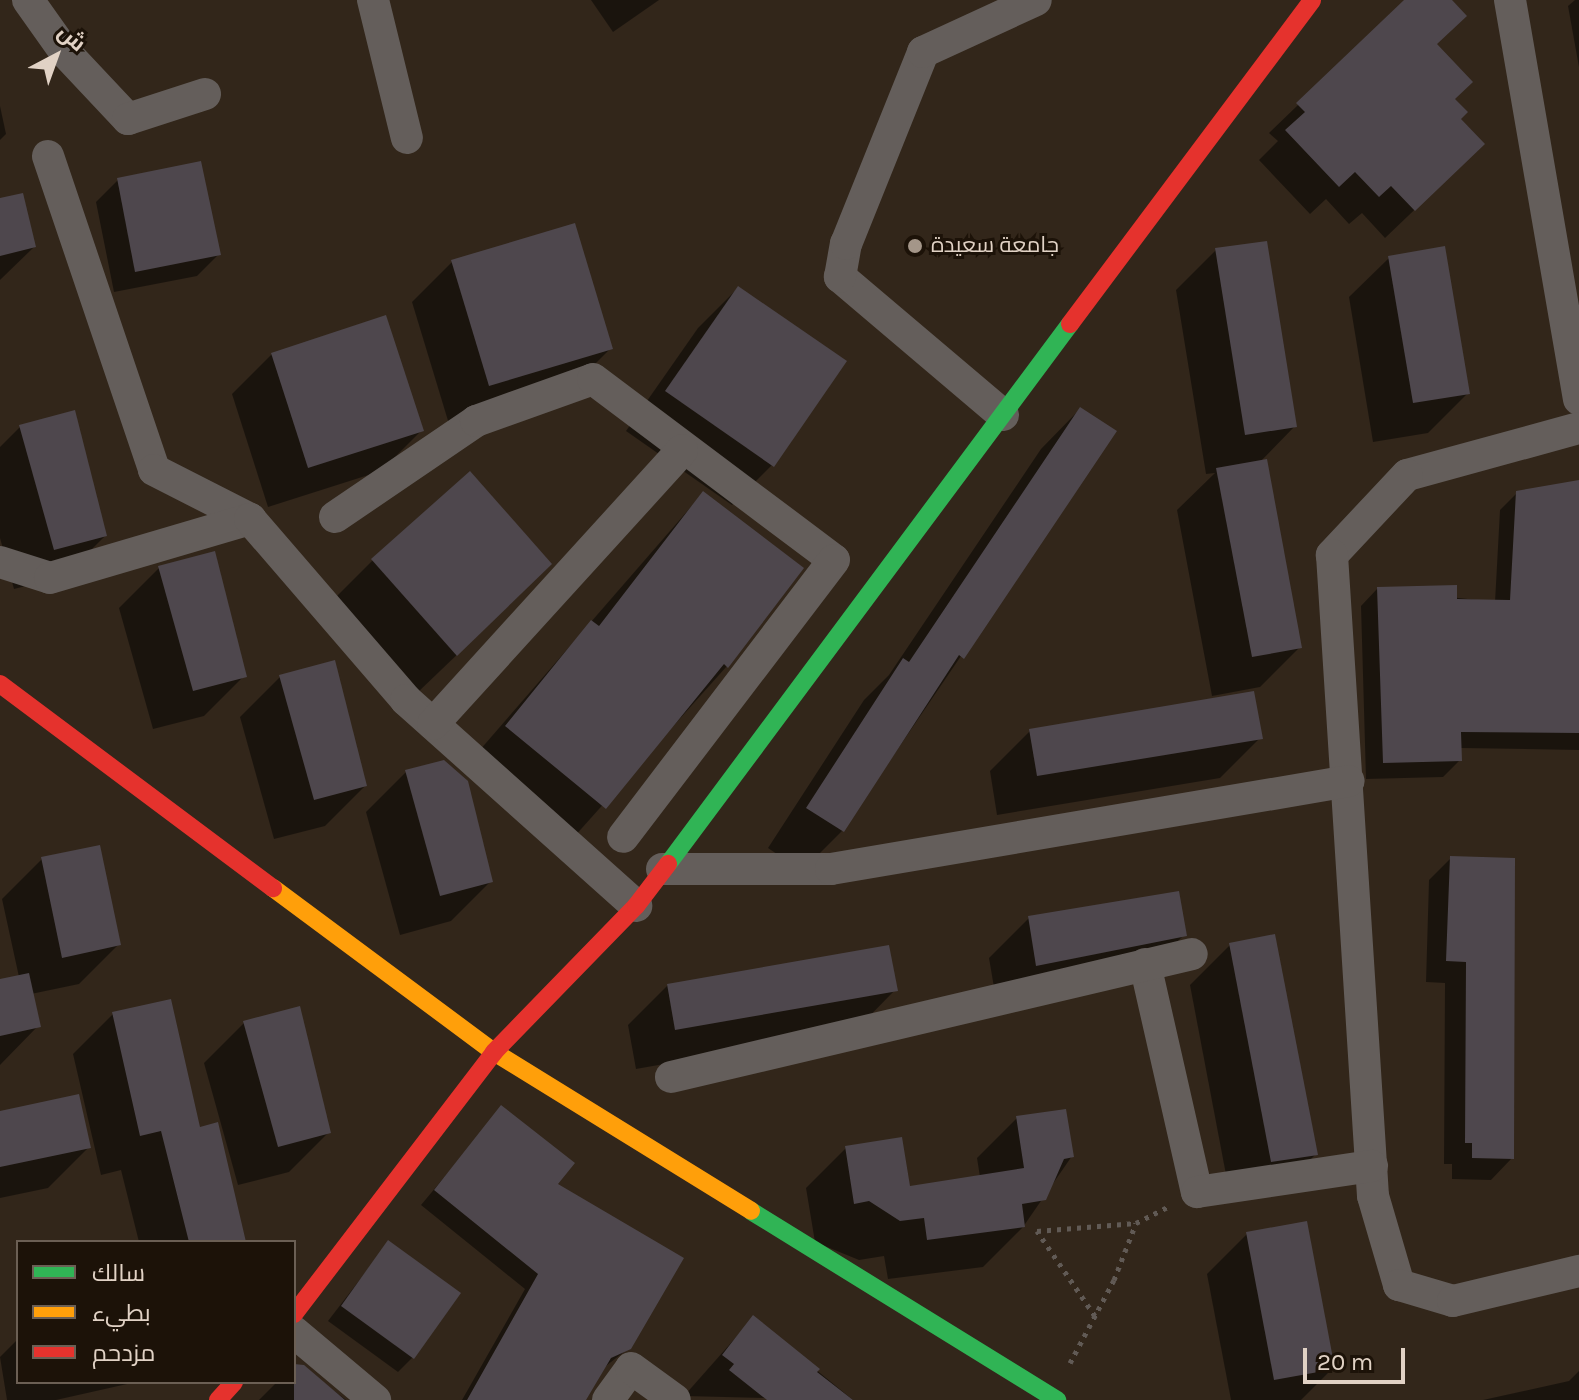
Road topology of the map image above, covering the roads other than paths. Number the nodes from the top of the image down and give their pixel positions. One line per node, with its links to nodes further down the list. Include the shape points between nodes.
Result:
1 (28, 0): 6 (street, via 65,52 128,119)
2 (373, 0): 7 (street)
3 (1036, 0): 10 (street, via 923,52 846,244 840,277)
4 (1312, 0): 10 (street)
5 (1510, 0): 9 (street)
6 (205, 94)
7 (407, 138)
8 (48, 156): 14 (street, via 154,470)
9 (1579, 399)
10 (1003, 415): 20 (street)
11 (1579, 428): 18 (street, via 1407,475 1332,555)
12 (682, 450): 13 (street, via 593,379 476,421); 17 (street); 19 (street, via 834,560)
13 (335, 517)
14 (250, 519): 15 (street, via 50,578); 17 (street, via 406,700)
15 (0, 562)
16 (3, 693): 24 (street)
17 (433, 724): 21 (street)
18 (1349, 781): 20 (street, via 831,869); 26 (street)
19 (623, 837)
20 (662, 869): 21 (street)
21 (636, 906): 24 (street)
22 (1192, 954): 23 (street)
23 (1145, 964): 25 (street); 26 (street, via 1197,1192)
24 (494, 1052): 28 (street); 35 (street)
25 (671, 1077)
26 (1372, 1166): 27 (street, via 1373,1196 1399,1285 1453,1301)
27 (1579, 1271)
28 (296, 1311)
29 (296, 1334): 32 (street)
30 (232, 1384): 31 (street)
31 (218, 1400)
32 (375, 1400)
33 (608, 1400): 34 (street, via 631,1368)
34 (675, 1400)
35 (1057, 1400)

